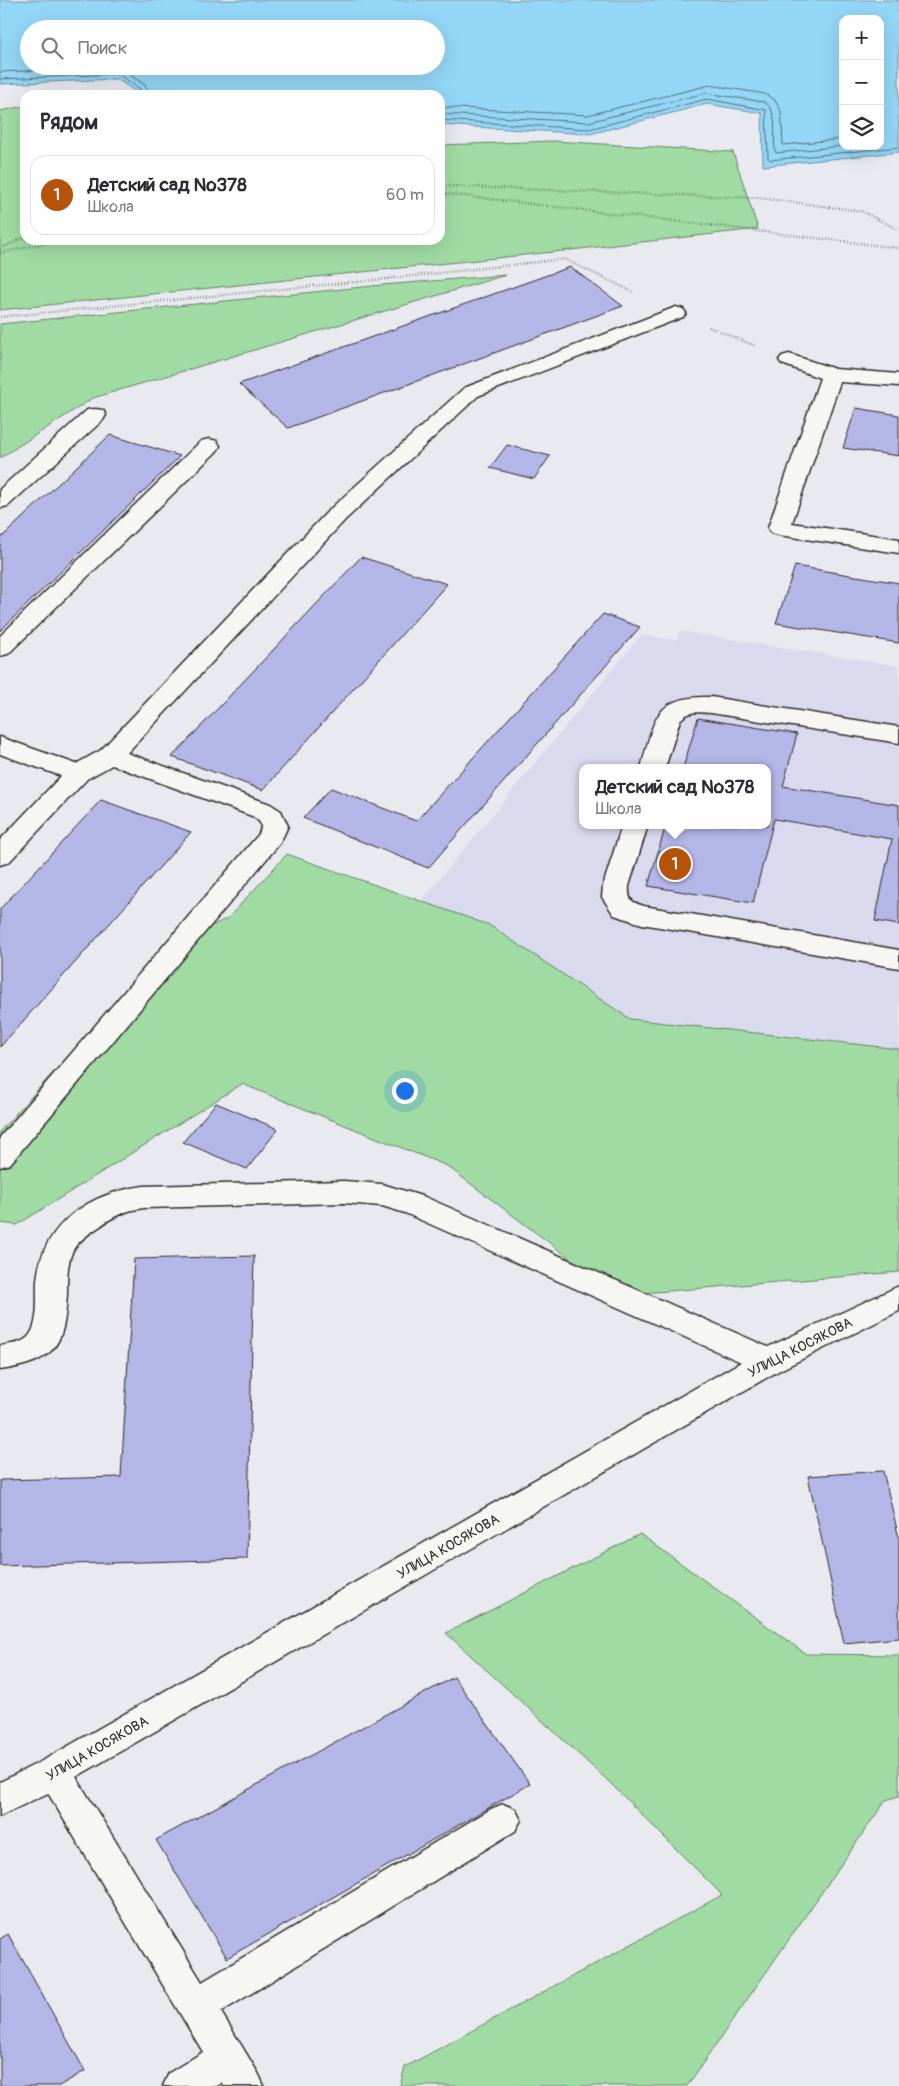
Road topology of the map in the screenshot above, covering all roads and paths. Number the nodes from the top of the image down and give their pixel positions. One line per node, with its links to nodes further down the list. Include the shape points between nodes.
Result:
1 (445, 186): 3 (path, via 762,198 861,211)
2 (445, 194): 6 (path)
3 (899, 230)
4 (20, 239): 7 (path)
5 (37, 245): 8 (path)
6 (899, 248)
7 (0, 249)
8 (0, 253)
9 (676, 313): 10 (path, via 564,259); 11 (path); 21 (street, via 471,392 337,515)
10 (0, 317)
11 (789, 360): 12 (street)
12 (832, 375): 13 (street); 17 (street, via 779,528)
13 (899, 380)
14 (95, 415): 16 (street)
15 (209, 446): 18 (street)
16 (0, 502)
17 (899, 546)
18 (0, 649)
19 (899, 735): 22 (street, via 710,705 688,705 674,710)
20 (0, 745): 23 (street)
21 (110, 756): 23 (street); 28 (street, via 261,810 272,816 271,837)
22 (654, 764)
23 (78, 773): 25 (street)
24 (634, 829): 27 (street, via 616,886 615,897 623,909 642,915)
25 (10, 831): 26 (street)
26 (0, 856)
27 (899, 959)
28 (0, 1156)
29 (899, 1298): 31 (street, УЛИЦА КОСЯКОВА)
30 (0, 1358): 31 (street, via 24,1355 42,1344 49,1329 55,1260 61,1244 119,1201 144,1197 344,1192 382,1195 415,1205)
31 (769, 1360): 32 (street, УЛИЦА КОСЯКОВА)
32 (54, 1772): 33 (street, УЛИЦА КОСЯКОВА); 35 (street)
33 (0, 1800)
34 (503, 1820): 35 (street)
35 (196, 2006): 36 (street)
36 (236, 2072): 37 (street)
37 (182, 2086)

